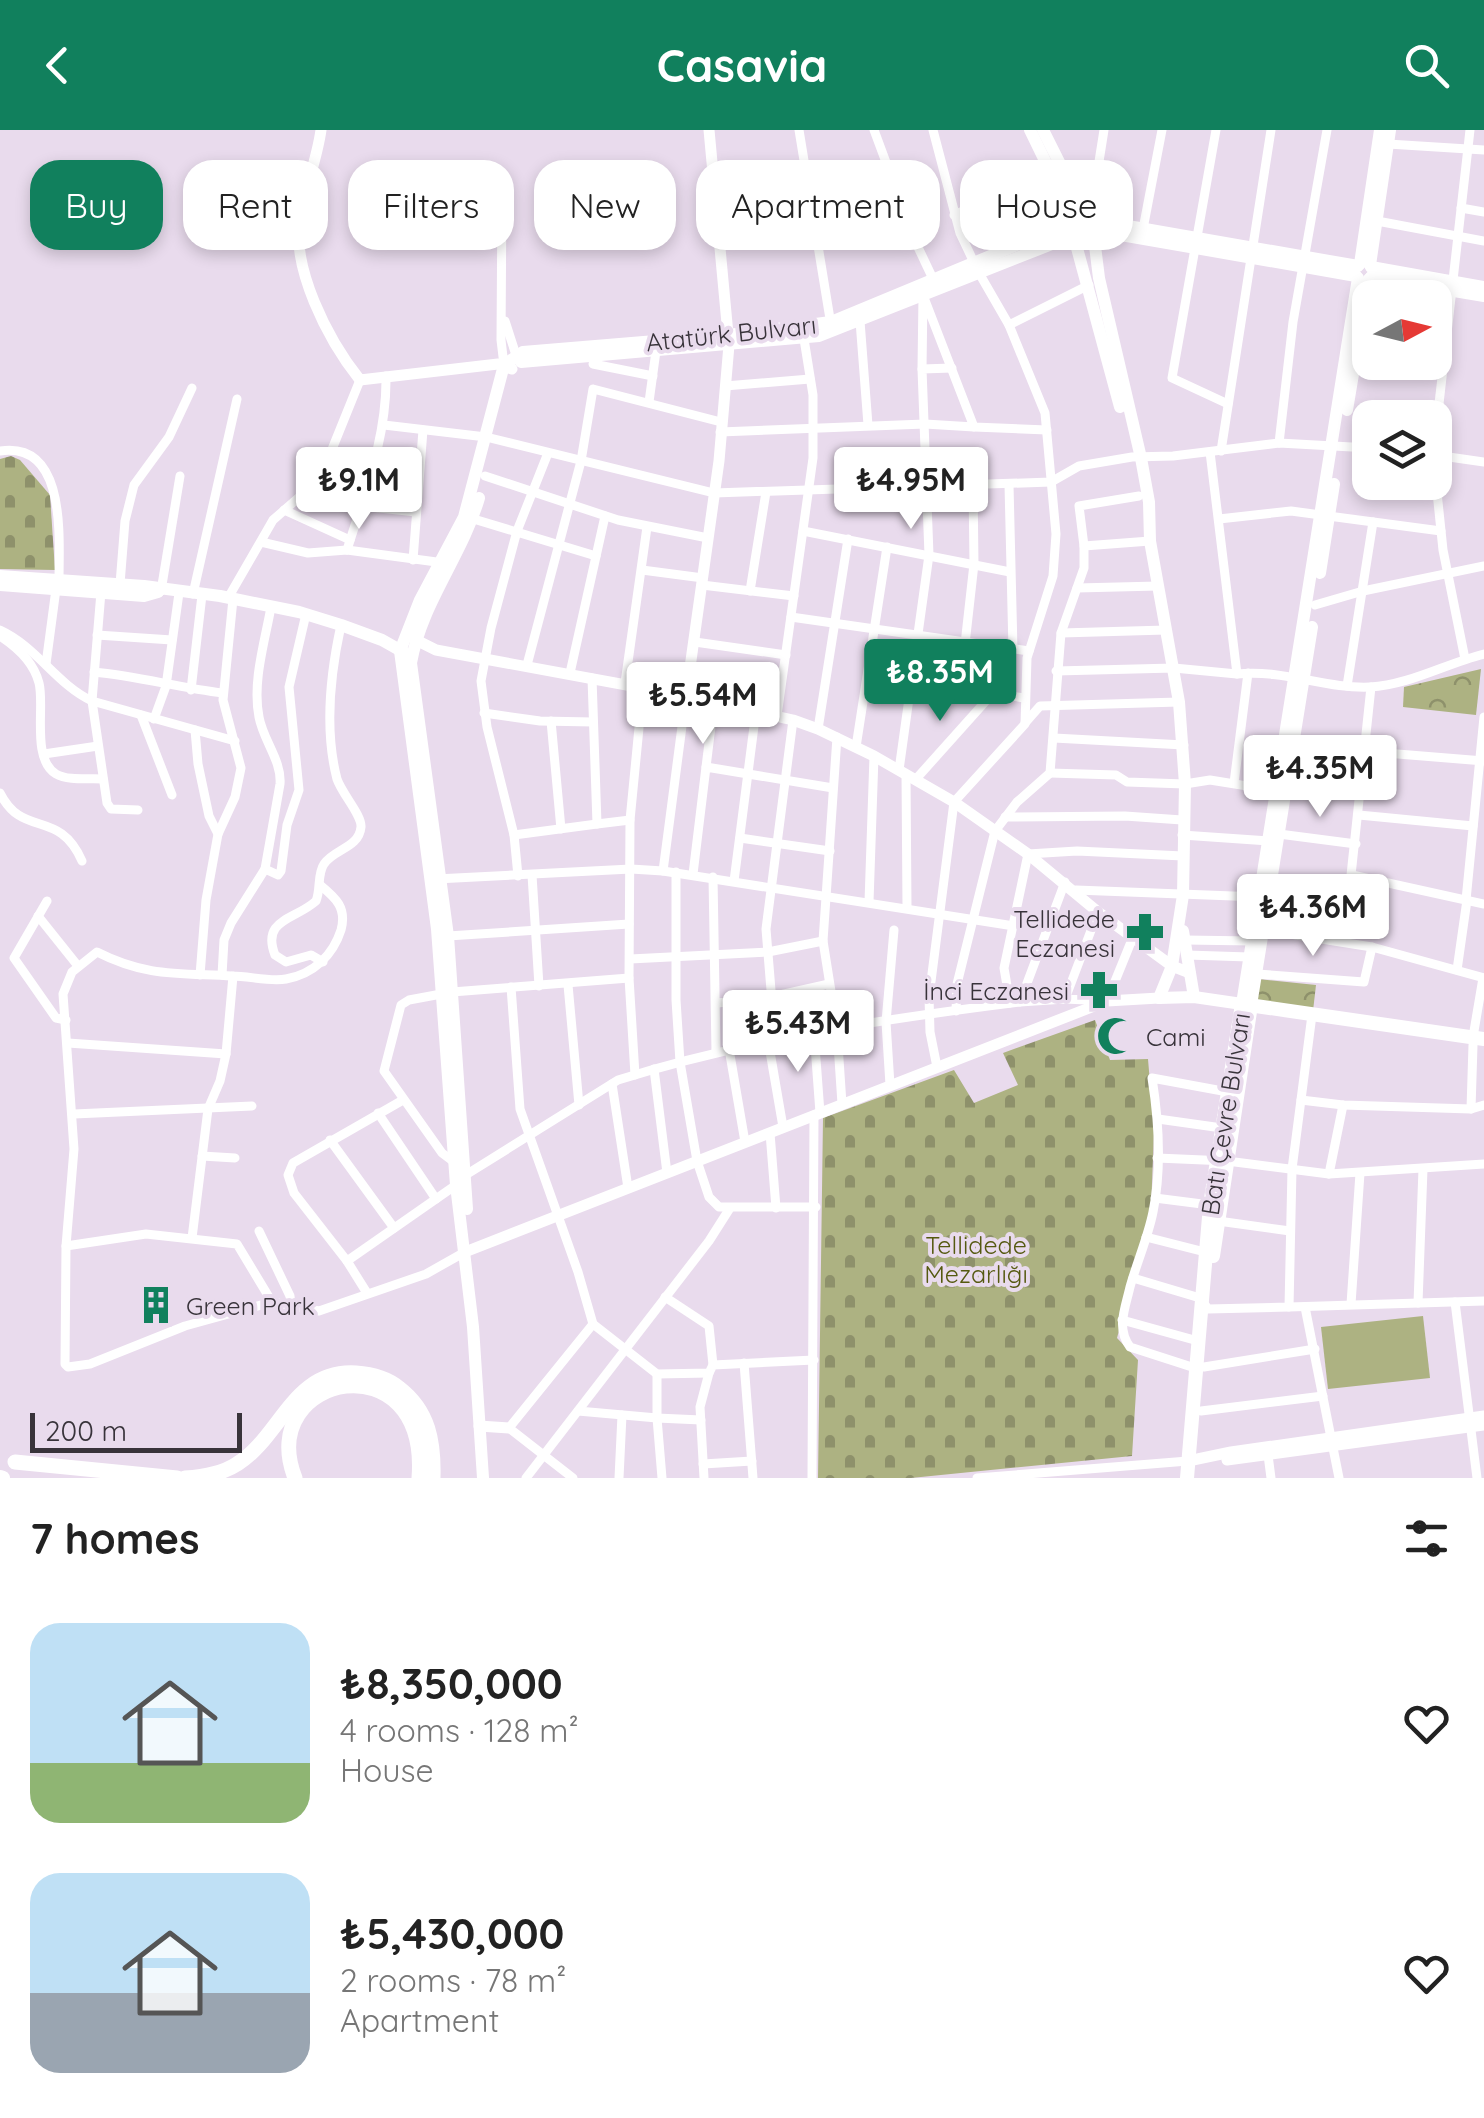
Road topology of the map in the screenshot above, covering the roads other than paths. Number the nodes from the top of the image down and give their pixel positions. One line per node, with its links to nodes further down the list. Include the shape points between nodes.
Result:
1 (321, 130): 65 (street, via 300,216 301,257 329,334)
2 (708, 130): 56 (street)
3 (799, 130): 18 (street)
4 (874, 130): 19 (street)
5 (933, 130): 26 (street)
6 (1030, 130): 20 (main road)
7 (1042, 130): 21 (main road)
8 (1104, 130): 22 (street)
9 (1162, 130): 29 (street)
10 (1216, 130): 33 (street)
11 (1271, 130): 41 (street)
12 (1327, 130): 42 (street)
13 (1380, 130): 44 (main road)
14 (1470, 130): 16 (street)
15 (1389, 137): 16 (street); 27 (main road)
16 (1466, 147): 17 (street); 23 (street)
17 (1484, 150)
18 (804, 160)
19 (885, 160)
20 (1046, 160)
21 (1058, 160)
22 (1099, 160)
23 (1461, 208): 25 (street); 31 (street)
24 (960, 212): 26 (street)
25 (1484, 212)
26 (954, 215): 43 (street)
27 (1377, 221): 31 (street); 44 (main road)
28 (1133, 227): 29 (main road, Atatürk Bulvarı)
29 (1143, 229): 33 (main road, Atatürk Bulvarı)
30 (1133, 235): 33 (main road, Atatürk Bulvarı)
31 (1458, 236): 32 (street); 47 (street)
32 (1484, 241)
33 (1194, 243): 41 (main road, Atatürk Bulvarı); 72 (street, via 1172,378)
34 (502, 250): 51 (street)
35 (819, 250): 54 (street)
36 (922, 250): 46 (street)
37 (1015, 250): 43 (main road, Atatürk Bulvarı)
38 (1033, 250): 43 (main road, Atatürk Bulvarı)
39 (1077, 250): 45 (main road)
40 (1095, 250): 88 (main road)
41 (1250, 253): 42 (main road, Atatürk Bulvarı); 72 (street)
42 (1305, 263): 44 (main road, Atatürk Bulvarı); 82 (street)
43 (977, 269): 46 (main road, Atatürk Bulvarı); 53 (street)
44 (1364, 272): 47 (main road, Atatürk Bulvarı); 83 (main road, Batı Çevre Bulvarı)
45 (1089, 284): 53 (street); 88 (main road)
46 (936, 285): 49 (main road, Atatürk Bulvarı); 54 (main road, Atatürk Bulvarı)
47 (1454, 286): 48 (main road, Atatürk Bulvarı); 50 (main road, Atatürk Bulvarı); 70 (street)
48 (1484, 286)
49 (923, 295): 52 (main road, Atatürk Bulvarı); 60 (street); 61 (street)
50 (1484, 296)
51 (502, 314): 59 (street); 59 (street, via 501,340)
52 (860, 321): 54 (main road, Atatürk Bulvarı); 76 (street)
53 (1009, 325): 80 (street)
54 (832, 327): 55 (main road, Atatürk Bulvarı); 56 (main road, Atatürk Bulvarı)
55 (804, 338): 56 (main road, Atatürk Bulvarı); 64 (street)
56 (728, 340): 57 (main road, Atatürk Bulvarı); 59 (main road, Atatürk Bulvarı); 66 (street)
57 (656, 351): 58 (main road, Atatürk Bulvarı); 63 (street)
58 (594, 360): 59 (main road, Atatürk Bulvarı); 63 (street); 68 (street)
59 (511, 363): 62 (street); 81 (main road)
60 (922, 368): 61 (street); 73 (street)
61 (952, 368): 78 (street)
62 (386, 376): 65 (street); 74 (street)
63 (652, 376): 71 (street)
64 (810, 379): 66 (street); 75 (street)
65 (360, 380): 108 (street, via 320,479)
66 (724, 386): 77 (street)
67 (192, 388): 139 (street, via 134,486)
68 (593, 389): 71 (street); 92 (street)
69 (237, 399): 147 (street)
70 (1440, 400)
71 (648, 402): 77 (street)
72 (1228, 404): 86 (street)
73 (925, 424): 76 (street); 78 (street); 99 (street)
74 (384, 425): 79 (street); 89 (street)
75 (814, 426): 76 (street); 77 (street); 100 (street)
76 (868, 426)
77 (721, 427): 103 (street)
78 (974, 427): 80 (street)
79 (423, 430): 81 (street); 91 (street)
80 (1047, 430): 96 (street)
81 (490, 438): 87 (street); 95 (main road); 112 (main road)
82 (1279, 444): 83 (street); 86 (street)
83 (1337, 445): 84 (street); 110 (main road, Batı Çevre Bulvarı)
84 (1352, 446)
85 (0, 451): 138 (street, via 30,455 56,493)
86 (1216, 451): 88 (street); 113 (street)
87 (548, 452): 92 (street); 101 (street)
88 (1137, 457): 96 (street, via 1078,466); 104 (main road); 119 (main road)
89 (377, 458): 91 (street); 107 (street)
90 (1452, 458): 93 (street)
91 (420, 461): 109 (street)
92 (581, 461): 103 (street); 106 (street)
93 (1484, 462)
94 (180, 476): 143 (street)
95 (485, 476): 101 (street); 112 (main road)
96 (1051, 482): 97 (street); 168 (street, via 1054,576)
97 (1009, 485): 98 (street); 134 (street)
98 (973, 486): 99 (street); 131 (street)
99 (927, 488): 100 (street); 127 (street)
100 (808, 490): 102 (street); 117 (street)
101 (532, 492): 106 (street); 116 (street)
102 (766, 492): 103 (street); 144 (street)
103 (714, 493): 120 (street)
104 (1139, 496): 119 (main road); 125 (street, via 1079,506)
105 (1438, 500): 118 (street)
106 (570, 504): 111 (street); 123 (street)
107 (360, 506): 109 (street); 124 (street)
108 (284, 510): 122 (street); 124 (street)
109 (416, 512): 129 (street)
110 (1325, 515): 113 (street, via 1276,511); 114 (street); 151 (main road, Batı Çevre Bulvarı); 180 (main road, Batı Çevre Bulvarı)
111 (605, 516): 115 (street); 128 (street)
112 (468, 518): 116 (street); 130 (main road)
113 (1219, 519): 178 (street)
114 (1373, 522): 118 (street); 146 (street)
115 (648, 527): 120 (street); 133 (street)
116 (518, 531): 123 (street); 171 (street)
117 (803, 531): 121 (street); 148 (street)
118 (1441, 531): 135 (street)
119 (1149, 533): 125 (street); 141 (main road)
120 (708, 538): 137 (street)
121 (848, 539): 126 (street); 155 (street)
122 (261, 542): 124 (street, via 308,553); 149 (street)
123 (558, 544): 128 (street); 174 (street)
124 (348, 545): 129 (street)
125 (1084, 546): 142 (street)
126 (887, 547): 127 (street); 158 (street)
127 (929, 555): 131 (street); 162 (street)
128 (596, 556): 179 (street)
129 (413, 560): 130 (street)
130 (446, 563): 166 (main road)
131 (974, 564): 134 (street); 165 (street)
132 (1484, 566): 135 (street)
133 (642, 570): 137 (street); 183 (street)
134 (1010, 572): 167 (street)
135 (1448, 573): 146 (street); 172 (street)
136 (0, 576): 138 (main road)
137 (702, 582): 144 (street); 164 (street)
138 (57, 584): 139 (main road); 140 (main road); 145 (main road); 173 (street)
139 (120, 584): 143 (main road)
140 (0, 585): 150 (street)
141 (1158, 586): 142 (street); 157 (main road)
142 (1077, 588): 160 (street)
143 (161, 591): 145 (main road); 147 (main road)
144 (750, 591): 148 (street)
145 (101, 592): 161 (street)
146 (1363, 592): 151 (street); 185 (street)
147 (191, 594): 149 (main road); 163 (street); 188 (street)
148 (794, 596): 154 (street)
149 (231, 598): 152 (main road); 190 (street)
150 (0, 599)
151 (1315, 605): 180 (main road, Batı Çevre Bulvarı)
152 (272, 607): 153 (main road); 253 (street, via 258,716 281,774)
153 (306, 614): 156 (main road); 253 (street, via 290,687 299,790 282,871)
154 (791, 617): 155 (street); 170 (street)
155 (834, 624): 158 (street); 207 (street)
156 (342, 625): 166 (main road); 264 (street, via 329,718 340,786 361,826 356,840 326,860)
157 (1166, 630): 160 (street); 175 (main road)
158 (874, 631): 162 (street); 215 (street)
159 (0, 633): 173 (street, via 26,643); 217 (street, via 39,682)
160 (1061, 633): 177 (street)
161 (97, 635): 163 (street); 176 (street)
162 (919, 636): 165 (street); 182 (street)
163 (172, 640): 184 (street)
164 (695, 642): 170 (street); 191 (street)
165 (964, 644): 167 (street)
166 (408, 646): 171 (street); 262 (main road)
167 (1013, 650): 168 (street)
168 (1029, 650): 192 (street)
169 (1484, 654): 172 (street)
170 (786, 655): 200 (street)
171 (484, 658): 174 (street); 198 (street)
172 (1466, 659): 186 (street)
173 (46, 664): 193 (street)
174 (526, 666): 179 (street)
175 (1174, 668): 177 (street); 178 (street); 195 (main road)
176 (94, 672): 184 (street); 193 (street)
177 (1056, 672): 196 (street)
178 (1243, 673): 180 (street); 226 (street)
179 (570, 674): 181 (street)
180 (1300, 676): 185 (street); 213 (main road, Batı Çevre Bulvarı)
181 (592, 678): 183 (street); 205 (street)
182 (913, 680): 189 (street); 223 (street)
183 (625, 683): 187 (street)
184 (166, 686): 188 (street); 202 (street)
185 (1347, 686): 186 (street)
186 (1370, 686): 216 (street)
187 (643, 687): 191 (street); 236 (street)
188 (191, 690): 190 (street)
189 (992, 692): 192 (street); 223 (street)
190 (223, 694): 211 (street)
191 (686, 696): 194 (street); 255 (street)
192 (1024, 698): 206 (street)
193 (92, 701): 199 (street); 214 (street)
194 (714, 702): 197 (street); 220 (street)
195 (1179, 702): 196 (street); 212 (main road)
196 (1055, 705): 206 (street, via 1040,706); 210 (street)
197 (756, 711): 200 (street); 222 (street)
198 (484, 712): 204 (street); 243 (street)
199 (142, 715): 202 (street); 231 (street)
200 (778, 716): 203 (street)
201 (1484, 717): 219 (street)
202 (154, 718): 208 (street)
203 (793, 720): 207 (street); 225 (street)
204 (550, 721): 205 (street); 240 (street)
205 (593, 722): 238 (street)
206 (1025, 724): 232 (street)
207 (818, 729): 209 (street)
208 (195, 730): 211 (street); 242 (street)
209 (837, 737): 215 (street); 228 (street)
210 (1054, 738): 212 (street); 221 (street)
211 (235, 741): 242 (street, via 240,779)
212 (1184, 744): 227 (main road)
213 (1289, 745): 216 (street); 229 (main road, Batı Çevre Bulvarı)
214 (98, 746): 217 (street); 224 (street)
215 (856, 747): 218 (street)
216 (1365, 749): 219 (street); 234 (street)
217 (44, 754): 224 (street, via 56,774)
218 (874, 756): 223 (street); 272 (street)
219 (1482, 760): 239 (street)
220 (706, 767): 222 (street); 257 (street)
221 (1050, 773): 227 (street); 235 (street)
222 (750, 774): 225 (street); 245 (street)
223 (907, 774): 232 (street); 274 (street)
224 (103, 779): 233 (street, via 111,809)
225 (784, 780): 228 (street); 248 (street)
226 (1234, 783): 227 (street); 229 (street)
227 (1185, 784): 237 (main road)
228 (833, 788): 249 (street)
229 (1281, 791): 246 (main road, Batı Çevre Bulvarı)
230 (0, 792): 252 (street, via 19,817 66,834)
231 (172, 796)
232 (954, 802): 241 (street); 275 (street)
233 (138, 810)
234 (1359, 815): 239 (street); 247 (street)
235 (1004, 817): 237 (street); 241 (street)
236 (630, 820): 238 (street); 254 (street)
237 (1182, 820): 244 (main road)
238 (596, 824): 240 (street)
239 (1473, 826): 270 (street)
240 (561, 829): 243 (street)
241 (995, 831): 250 (street); 279 (street)
242 (218, 834): 304 (street)
243 (514, 835): 259 (street)
244 (1182, 835): 246 (street); 251 (main road)
245 (740, 838): 248 (street); 263 (street)
246 (1274, 838): 247 (street); 269 (main road, Batı Çevre Bulvarı); 284 (main road, Batı Çevre Bulvarı)
247 (1356, 844): 260 (street)
248 (776, 845): 249 (street); 266 (street)
249 (830, 851): 267 (street)
250 (1028, 854): 251 (street); 265 (street); 281 (street)
251 (1183, 856): 268 (main road)
252 (82, 861)
253 (265, 869): 305 (street, via 230,923 224,940)
254 (631, 869): 255 (street); 258 (street); 280 (street)
255 (663, 870): 256 (street)
256 (676, 872): 257 (street); 296 (street)
257 (693, 874): 261 (street)
258 (532, 875): 259 (street); 282 (street)
259 (518, 876): 262 (street)
260 (1352, 876): 270 (street); 289 (street)
261 (713, 877): 263 (street); 294 (street)
262 (436, 879): 285 (main road); 312 (main road)
263 (734, 880): 266 (street)
264 (320, 886): 298 (street, via 335,897 343,921); 298 (street, via 316,901 273,928 272,942 286,962 311,956)
265 (1070, 886): 268 (street); 276 (street); 319 (street)
266 (771, 887): 267 (street); 292 (street)
267 (825, 895): 272 (street); 288 (street)
268 (1183, 896): 269 (street); 278 (main road)
269 (1259, 897): 290 (main road, Batı Çevre Bulvarı)
270 (1466, 900): 273 (street); 301 (street)
271 (46, 901): 277 (street)
272 (869, 902): 274 (street)
273 (1484, 904)
274 (908, 908): 275 (street)
275 (939, 912): 279 (street); 322 (street)
276 (1098, 912): 286 (street); 315 (street)
277 (38, 916): 299 (street); 324 (street, via 14,958 56,1018)
278 (1181, 918): 287 (main road); 300 (main road)
279 (972, 920): 281 (street); 321 (street)
280 (629, 924): 282 (street); 297 (street)
281 (1014, 926): 319 (street, via 1004,968)
282 (536, 930): 285 (street); 310 (street)
283 (894, 930): 325 (street)
284 (1264, 930): 289 (street); 303 (main road, Batı Çevre Bulvarı)
285 (448, 936): 312 (main road)
286 (1133, 937): 300 (street); 316 (street)
287 (1185, 940): 290 (street); 293 (main road)
288 (823, 941): 292 (street); 308 (street)
289 (1344, 941): 291 (street)
290 (1252, 942): 295 (main road, Batı Çevre Bulvarı)
291 (1372, 947): 301 (street); 303 (street, via 1364,982)
292 (768, 952): 294 (street); 313 (street)
293 (1187, 955): 295 (street); 302 (main road)
294 (715, 956): 296 (street); 318 (street)
295 (1250, 957): 320 (main road, Batı Çevre Bulvarı)
296 (678, 958): 297 (street); 334 (street)
297 (630, 959): 306 (street)
298 (323, 962): 305 (street, via 285,980)
299 (78, 966): 304 (street, via 97,952 128,968); 324 (street, via 64,994)
300 (1172, 966): 302 (street); 314 (main road)
301 (1457, 970): 307 (street)
302 (1190, 973): 317 (main road)
303 (1257, 974): 320 (main road, Batı Çevre Bulvarı)
304 (200, 975): 305 (street)
305 (227, 976): 333 (street)
306 (628, 978): 309 (street); 337 (street)
307 (1484, 978): 329 (street)
308 (830, 984): 313 (street); 326 (street)
309 (568, 985): 310 (street); 346 (street)
310 (540, 986): 311 (street)
311 (511, 987): 312 (street); 357 (street, via 520,1110)
312 (447, 993): 341 (street, via 408,1000 397,1010 384,1072); 364 (main road); 372 (main road)
313 (772, 996): 318 (street); 328 (street)
314 (1159, 998): 316 (street); 317 (main road)
315 (1066, 999): 316 (street); 319 (street)
316 (1107, 1000): 335 (street)
317 (1195, 1002): 320 (main road)
318 (717, 1003): 332 (street)
319 (1015, 1003): 321 (street)
320 (1246, 1008): 323 (main road); 340 (main road, Batı Çevre Bulvarı); 365 (main road, Batı Çevre Bulvarı)
321 (956, 1010): 322 (street)
322 (930, 1016): 325 (street); 335 (street)
323 (1312, 1018): 329 (main road); 342 (street)
324 (66, 1020): 330 (street)
325 (886, 1022): 326 (street); 339 (street)
326 (837, 1029): 327 (street); 343 (street)
327 (814, 1032): 328 (street); 352 (street)
328 (772, 1040): 331 (street); 354 (street)
329 (1479, 1042): 349 (street)
330 (68, 1043): 333 (street); 351 (street)
331 (728, 1049): 332 (street); 359 (street)
332 (716, 1052): 334 (street)
333 (226, 1054): 348 (street)
334 (680, 1062): 336 (street); 363 (street)
335 (937, 1067): 339 (street)
336 (654, 1069): 337 (street); 369 (street)
337 (635, 1075): 338 (street)
338 (612, 1084): 346 (street); 373 (street)
339 (890, 1086): 343 (street)
340 (1228, 1092): 353 (street, via 1152,1078); 355 (main road, Batı Çevre Bulvarı)
341 (403, 1100): 350 (street); 364 (street)
342 (1300, 1100): 347 (street); 368 (street)
343 (842, 1104): 352 (street)
344 (1484, 1105): 349 (street)
345 (252, 1106): 348 (street)
346 (579, 1106): 357 (street)
347 (1343, 1106): 349 (street); 371 (street)
348 (208, 1109): 351 (street); 360 (street)
349 (1471, 1109)
350 (378, 1113): 358 (street); 375 (street)
351 (74, 1114): 387 (street)
352 (817, 1114): 354 (street); 377 (street)
353 (1158, 1119): 355 (street); 362 (street)
354 (783, 1128): 356 (street)
355 (1222, 1128): 365 (main road, Batı Çevre Bulvarı)
356 (770, 1133): 359 (street); 379 (street)
357 (530, 1138): 372 (street); 380 (street)
358 (330, 1140): 382 (street); 390 (street, via 293,1163 288,1181)
359 (745, 1142): 363 (street)
360 (202, 1156): 361 (street); 386 (street)
361 (234, 1158)
362 (1157, 1158): 365 (street); 374 (street)
363 (697, 1161): 369 (street); 378 (street, via 709,1197)
364 (454, 1162): 372 (main road)
365 (1222, 1162): 368 (street); 376 (main road, Batı Çevre Bulvarı); 381 (main road, Batı Çevre Bulvarı)
366 (1484, 1164): 367 (street)
367 (1423, 1169): 370 (street); 397 (street)
368 (1292, 1170): 371 (street); 384 (street)
369 (667, 1173): 373 (street)
370 (1360, 1173): 371 (street); 399 (street)
371 (1329, 1174)
372 (460, 1181): 375 (street); 388 (main road)
373 (628, 1188): 380 (street)
374 (1155, 1198): 376 (street); 385 (street)
375 (436, 1199): 382 (street)
376 (1210, 1205): 389 (main road, Batı Çevre Bulvarı)
377 (816, 1207): 379 (street); 408 (street)
378 (730, 1208): 379 (street); 393 (street)
379 (776, 1208)
380 (558, 1216): 388 (street); 404 (street)
381 (1218, 1222): 384 (street); 398 (main road, Batı Çevre Bulvarı)
382 (394, 1228): 390 (street)
383 (259, 1231): 400 (street)
384 (1290, 1231): 402 (street)
385 (1146, 1237): 389 (street); 391 (street)
386 (192, 1238): 387 (street, via 146,1234); 394 (street, via 237,1244)
387 (66, 1246): 394 (street, via 68,1367)
388 (465, 1252): 392 (street, via 426,1274); 422 (main road)
389 (1204, 1252): 398 (main road, Batı Çevre Bulvarı)
390 (347, 1261): 392 (street)
391 (1133, 1278): 398 (street); 403 (street)
392 (367, 1293): 400 (street, via 319,1311)
393 (665, 1297): 407 (street); 411 (street, via 709,1326)
394 (272, 1302): 400 (street)
395 (1456, 1302): 396 (street); 397 (street); 420 (street)
396 (1484, 1302)
397 (1418, 1303): 399 (street)
398 (1204, 1304): 402 (street); 405 (main road, Batı Çevre Bulvarı); 410 (main road, Batı Çevre Bulvarı)
399 (1351, 1304): 401 (street)
400 (291, 1306)
401 (1305, 1306): 402 (street); 406 (street)
402 (1289, 1308)
403 (1122, 1320): 405 (street); 410 (street, via 1130,1348)
404 (592, 1324): 407 (street); 423 (street)
405 (1198, 1341): 410 (main road, Batı Çevre Bulvarı)
406 (1315, 1348): 410 (street); 413 (street)
407 (624, 1350): 412 (street); 415 (street)
408 (814, 1360): 409 (street); 448 (street)
409 (744, 1364): 411 (street); 427 (street)
410 (1200, 1368): 414 (main road, Batı Çevre Bulvarı); 428 (main road, Batı Çevre Bulvarı)
411 (711, 1369): 412 (street); 419 (street)
412 (657, 1374): 418 (street)
413 (1323, 1396): 414 (street); 424 (street)
414 (1201, 1410): 428 (main road, Batı Çevre Bulvarı)
415 (578, 1411): 416 (street); 425 (street)
416 (622, 1415): 418 (street); 444 (street)
417 (1484, 1416): 420 (street)
418 (657, 1418): 419 (street); 445 (street)
419 (701, 1420): 430 (street)
420 (1469, 1423): 421 (street); 424 (street); 455 (street)
421 (1484, 1425)
422 (479, 1426): 423 (street); 441 (main road)
423 (508, 1428): 425 (street)
424 (1331, 1442): 426 (street); 428 (street); 454 (street)
425 (544, 1453): 442 (street); 443 (street)
426 (1268, 1455): 428 (street); 453 (street)
427 (752, 1461): 430 (street); 447 (street)
428 (1193, 1461): 431 (street); 451 (main road, Batı Çevre Bulvarı); 452 (main road, Batı Çevre Bulvarı)
429 (7, 1462): 435 (main road); 436 (highway)
430 (703, 1464): 446 (street)
431 (1136, 1466): 432 (street); 450 (street)
432 (1095, 1472): 433 (street)
433 (1056, 1474): 434 (street)
434 (1017, 1476): 449 (street)
435 (96, 1478)
436 (177, 1478)
437 (185, 1478): 440 (highway, via 238,1464 299,1394 321,1379 351,1372 383,1379 410,1396 429,1428)
438 (295, 1478): 439 (highway, via 287,1448 296,1417 331,1388 355,1385 384,1392 406,1409 417,1432)
439 (419, 1478)
440 (432, 1478)
441 (483, 1478)
442 (526, 1478)
443 (573, 1478)
444 (619, 1478)
445 (662, 1478)
446 (704, 1478)
447 (753, 1478)
448 (812, 1478)
449 (979, 1478)
450 (1136, 1478)
451 (1187, 1478)
452 (1196, 1478)
453 (1271, 1478)
454 (1339, 1478)
455 (1476, 1478)

